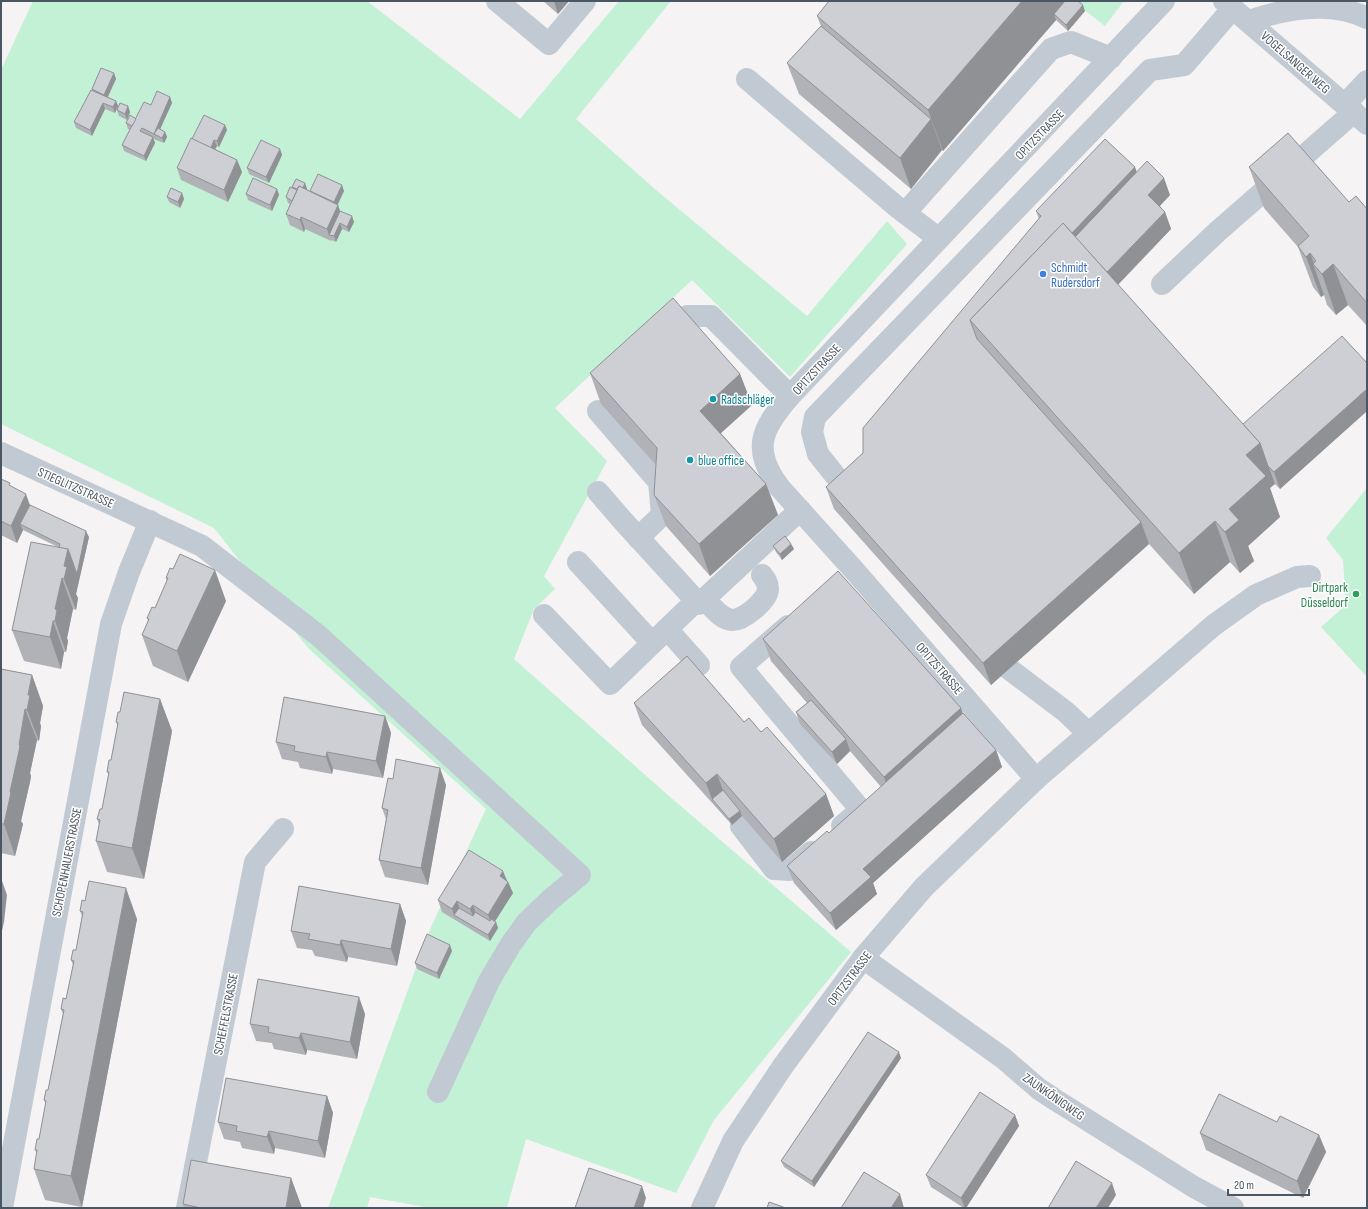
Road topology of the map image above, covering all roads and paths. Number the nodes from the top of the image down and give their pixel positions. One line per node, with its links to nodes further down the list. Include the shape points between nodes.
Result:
1 (497, 1): 2 (street, via 549,44)
2 (585, 1)
3 (1164, 1): 6 (street, OPITZSTRASSE)
4 (1236, 10): 5 (street, via 1344,8); 9 (street, VOGELSANGER WEG); 18 (street, via 1184,65 1150,70 816,417 812,432 818,454)
5 (1367, 18)
6 (1110, 58): 10 (street, via 1071,42 1051,49); 11 (street, OPITZSTRASSE)
7 (747, 79): 10 (street)
8 (1367, 81): 9 (street)
9 (1355, 113): 12 (street, via 1217,232)
10 (905, 213): 11 (street)
11 (938, 238): 14 (street, OPITZSTRASSE)
12 (1162, 284)
13 (654, 346): 14 (street, via 687,316 711,316)
14 (790, 396): 19 (street, OPITZSTRASSE, via 768,423 762,449 770,476)
15 (600, 400): 21 (street, via 659,482 662,515)
16 (1, 453): 20 (street, STIEGLITZSTRASSE)
17 (598, 492): 21 (street)
18 (850, 494)
19 (800, 510): 23 (street, OPITZSTRASSE); 27 (street)
20 (150, 521): 38 (street, STIEGLITZSTRASSE, via 202,546 319,636 580,875 527,922 511,944 489,981); 39 (street, SCHOPENHAUERSTRASSE, via 111,624)
21 (638, 538): 27 (street)
22 (578, 562): 30 (street)
23 (853, 569): 26 (street); 34 (street, OPITZSTRASSE)
24 (762, 575): 27 (street, via 768,586 765,598 744,617 733,620 723,618)
25 (1310, 576): 33 (street, OPITZSTRASSE, via 1296,577 1256,595 1214,625)
26 (836, 584)
27 (700, 600): 30 (street)
28 (544, 615): 30 (street, via 610,684)
29 (800, 615): 35 (street, via 741,667 862,810 790,870 774,869)
30 (659, 636): 31 (street)
31 (699, 665)
32 (1009, 669): 33 (street, via 1066,712)
33 (1088, 733): 34 (street, OPITZSTRASSE)
34 (1036, 779): 37 (street, OPITZSTRASSE, via 924,887)
35 (741, 826)
36 (283, 829): 40 (street, SCHEFFELSTRASSE, via 255,862)
37 (863, 958): 41 (street, OPITZSTRASSE, via 783,1066 733,1141); 42 (street, ZAUNKÖNIGWEG, via 1003,1058 1039,1089 1194,1187)
38 (438, 1092)
39 (2, 1208)
40 (187, 1208)
41 (702, 1208)
42 (1233, 1208)

